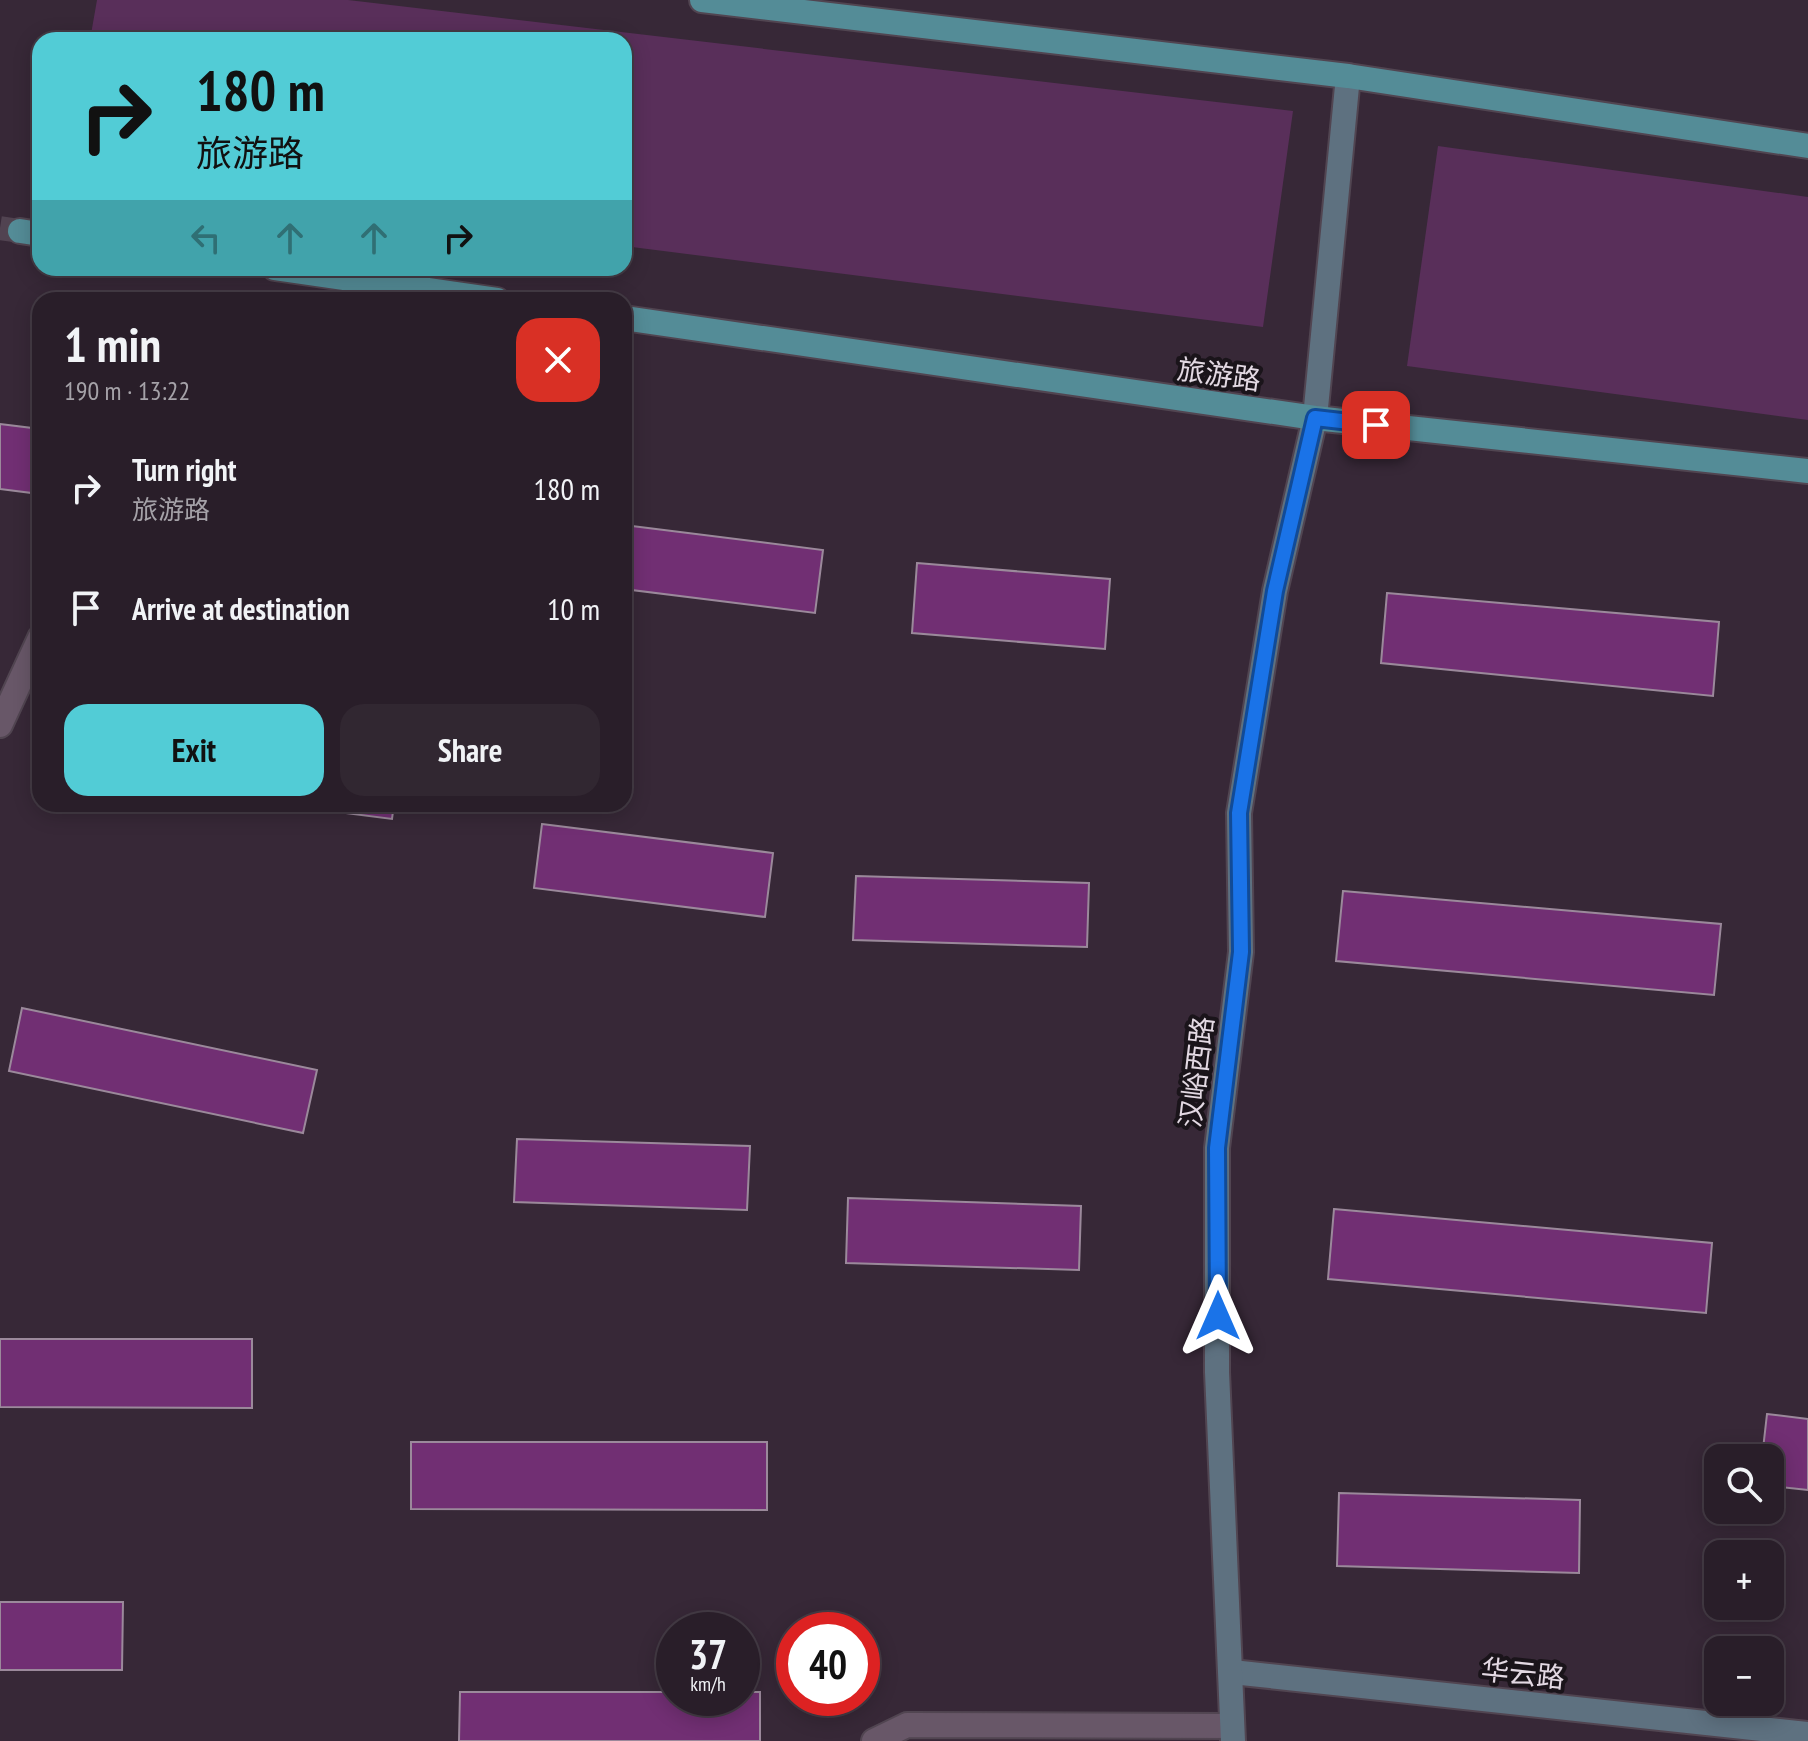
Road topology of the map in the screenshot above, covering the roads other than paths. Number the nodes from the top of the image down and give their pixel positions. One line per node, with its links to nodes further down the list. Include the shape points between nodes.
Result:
1 (702, 0): 2 (main road)
2 (1348, 76): 3 (main road); 7 (street, 汉峪西路)
3 (1808, 146)
4 (330, 276): 5 (main road)
5 (442, 292)
6 (632, 319): 7 (main road, 旅游路)
7 (1315, 418): 8 (main road, 旅游路); 11 (street, 汉峪西路, via 1275,591 1239,813 1241,952 1217,1148 1217,1372)
8 (1808, 471)
9 (32, 655): 10 (street)
10 (0, 725)
11 (1232, 1672): 12 (street, 汉峪西路); 13 (street, 华云路)
12 (1233, 1734): 14 (street, via 907,1725)
13 (1808, 1734)
14 (874, 1741)

